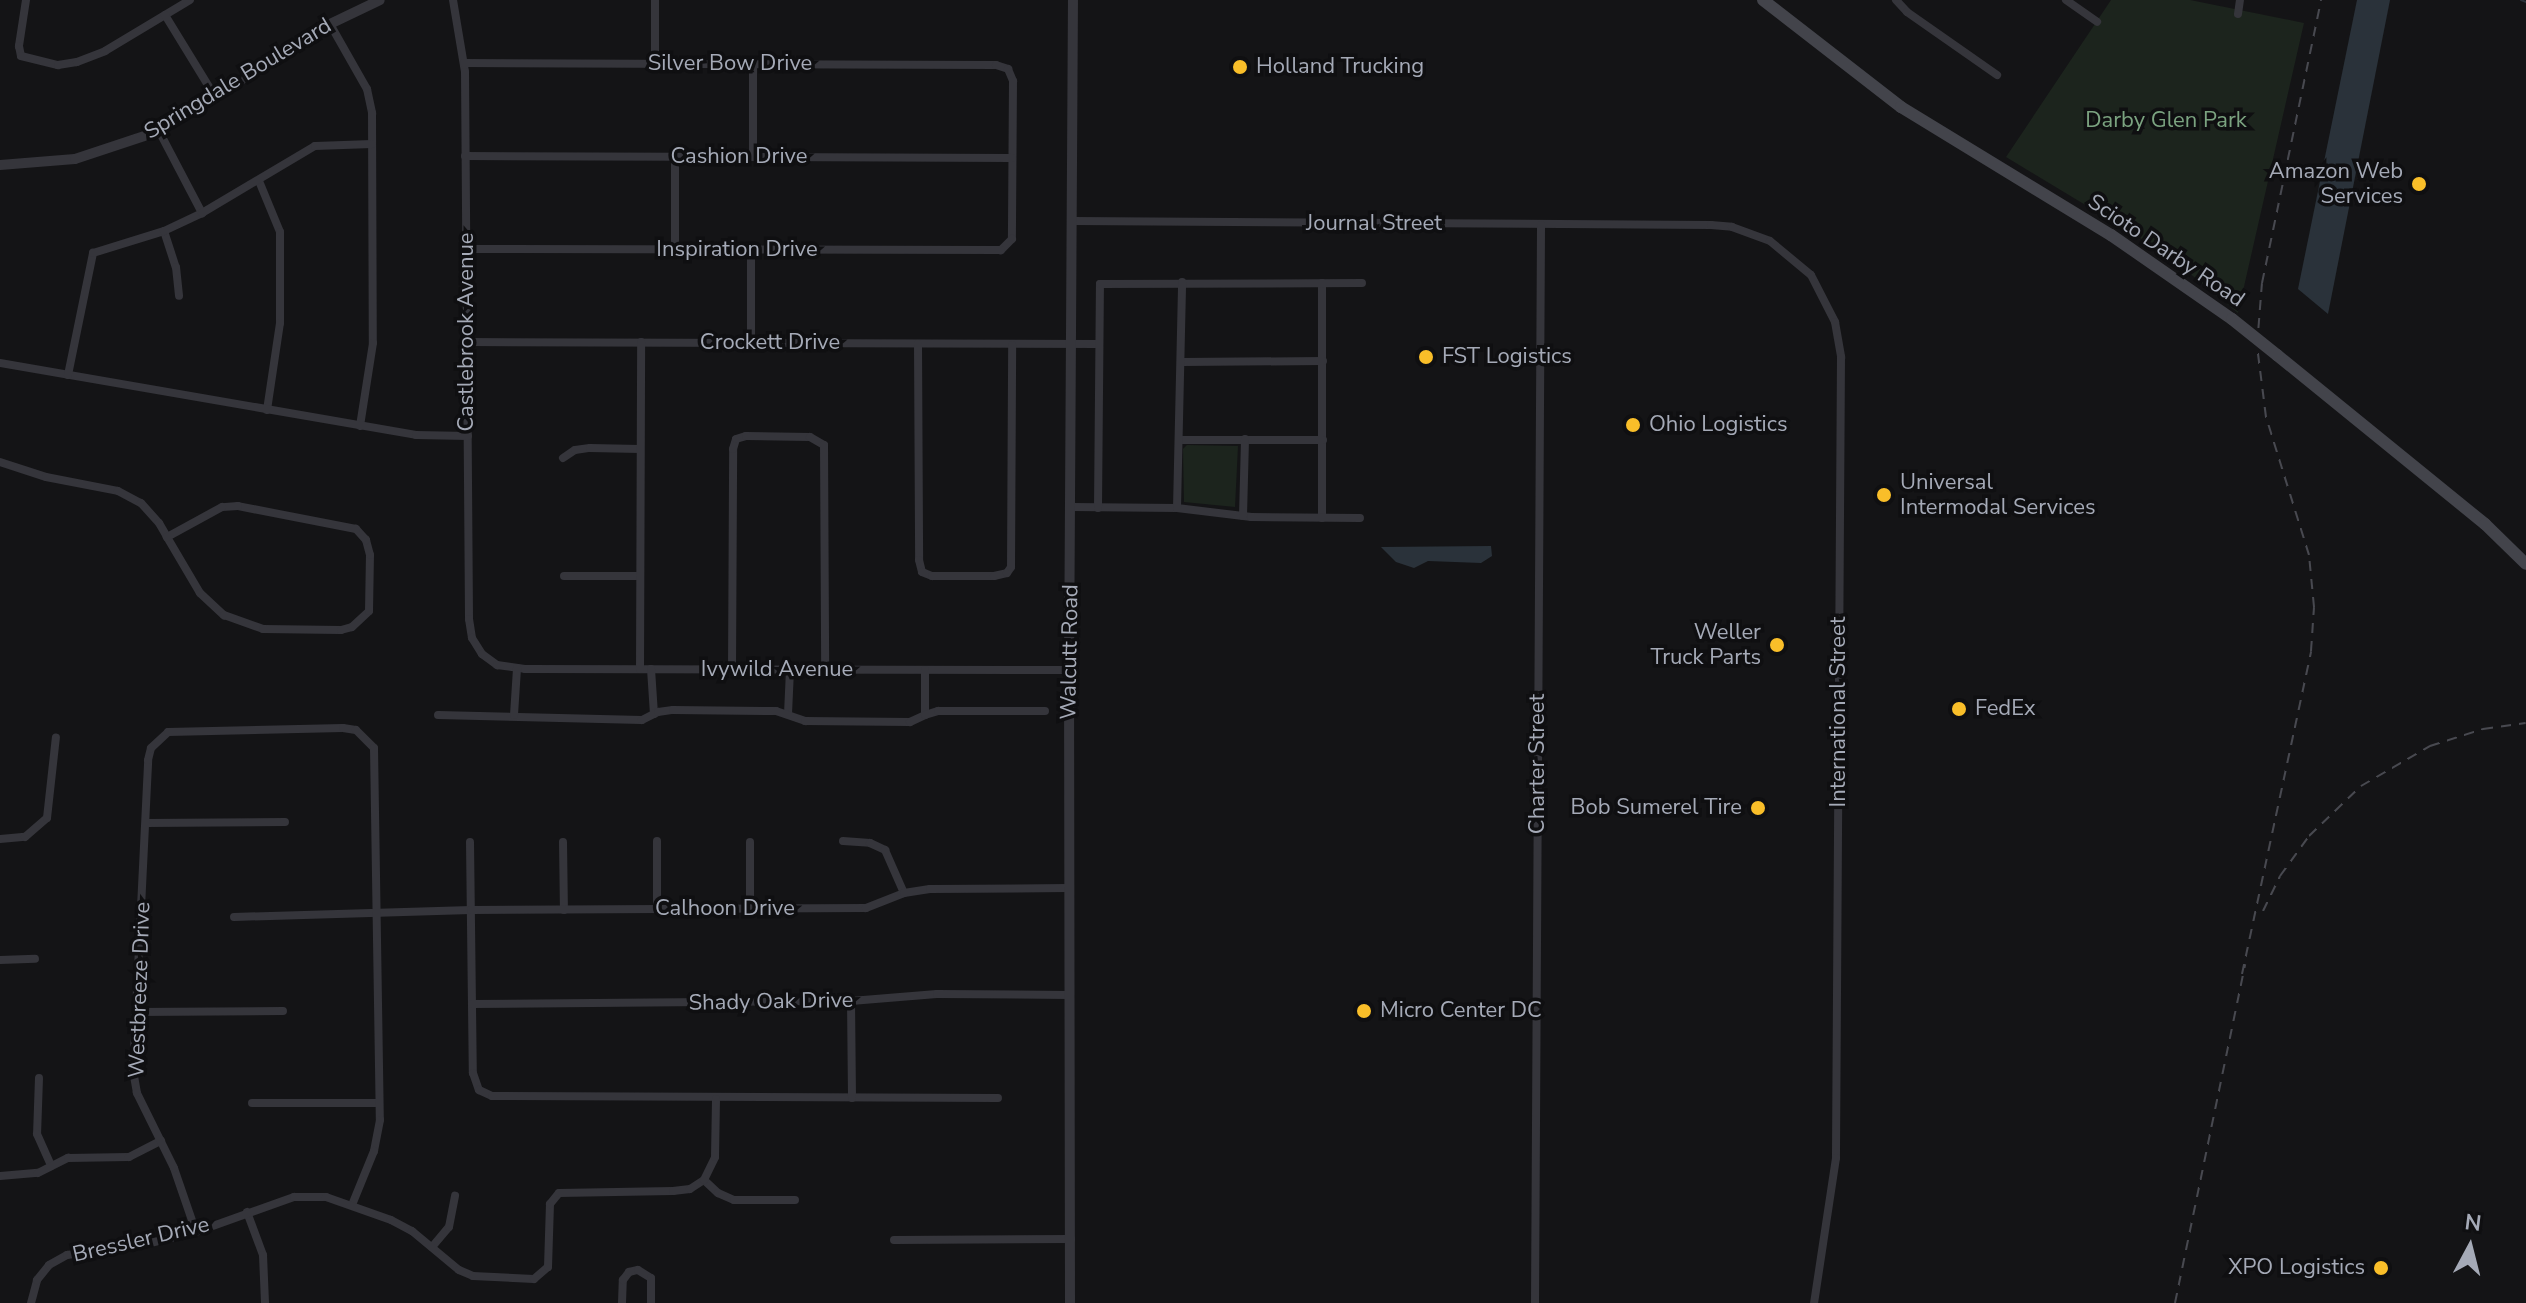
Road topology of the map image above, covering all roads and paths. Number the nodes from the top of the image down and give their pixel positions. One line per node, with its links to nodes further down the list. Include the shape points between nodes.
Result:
1 (26, 0): 12 (street, via 21,56 47,64 77,62)
2 (190, 0): 12 (street)
3 (380, 0): 14 (street, Springdale Boulevard)
4 (453, 0): 15 (street, Castlebrook Avenue)
5 (655, 0): 16 (street)
6 (1073, 0): 29 (street, Walcutt Road)
7 (1763, 0): 67 (main road, Scioto Darby Road, bridge, via 1901,107 2111,235 2232,319 2485,524)
8 (1896, 0): 18 (street)
9 (2066, 0): 13 (street)
10 (2240, 0): 11 (street)
11 (2238, 14)
12 (165, 15): 19 (street)
13 (2097, 22)
14 (330, 24): 19 (street, Springdale Boulevard); 21 (street, via 367,89)
15 (464, 63): 16 (street, Silver Bow Drive); 22 (street, Castlebrook Avenue)
16 (655, 63): 17 (street, Silver Bow Drive)
17 (753, 64): 24 (street); 25 (street, Silver Bow Drive, via 1003,65 1012,74)
18 (1997, 75)
19 (214, 95): 20 (street, Springdale Boulevard)
20 (159, 131): 26 (street, Springdale Boulevard, via 75,159); 28 (street)
21 (372, 144): 27 (street, via 315,146); 52 (street, via 373,343)
22 (465, 156): 23 (street, Cashion Drive); 33 (street, Castlebrook Avenue)
23 (675, 157): 24 (street, Cashion Drive); 34 (street)
24 (753, 157): 25 (street, Cashion Drive)
25 (1012, 158): 35 (street, Inspiration Drive, via 1008,247)
26 (0, 165)
27 (259, 181): 28 (street); 51 (street, via 280,232 280,323)
28 (202, 213): 32 (street)
29 (1073, 221): 31 (street, Journal Street); 44 (street, Walcutt Road)
30 (1676, 224): 31 (street, Journal Street); 133 (street, International Street, via 1732,227 1786,252 1820,290 1839,344 1836,1158)
31 (1541, 225): 132 (street, Charter Street)
32 (164, 231): 39 (street); 50 (street, via 93,253)
33 (466, 249): 34 (street, Inspiration Drive); 40 (street, Castlebrook Avenue)
34 (675, 250): 35 (street, Inspiration Drive)
35 (751, 250): 42 (street)
36 (1182, 282): 37 (street); 45 (street, via 1100,285); 48 (street)
37 (1322, 283): 38 (street); 47 (street)
38 (1362, 283)
39 (179, 296)
40 (468, 342): 41 (street, Crockett Drive); 53 (street, Castlebrook Avenue)
41 (641, 342): 42 (street, Crockett Drive); 57 (street)
42 (751, 343): 43 (street, Crockett Drive)
43 (918, 344): 46 (street, Crockett Drive); 46 (street, via 920,566 932,576 1007,573 1012,560)
44 (1072, 344): 45 (street, Crockett Drive); 46 (street, Crockett Drive); 60 (street, Walcutt Road)
45 (1099, 344): 61 (street)
46 (1012, 345)
47 (1323, 361): 48 (street); 56 (street)
48 (1182, 362): 55 (street)
49 (0, 363): 50 (street)
50 (68, 375): 51 (street)
51 (267, 410): 52 (street)
52 (360, 426): 53 (street)
53 (468, 436): 70 (street, Castlebrook Avenue, via 469,619 472,638)
54 (1245, 439): 55 (street); 56 (street); 63 (street)
55 (1181, 440): 62 (street)
56 (1323, 440): 64 (street)
57 (640, 449): 58 (street, via 590,448); 69 (street)
58 (563, 458)
59 (0, 462): 66 (street, via 118,491 141,503)
60 (1072, 507): 61 (street); 78 (street, Walcutt Road)
61 (1098, 508): 62 (street)
62 (1177, 508): 63 (street)
63 (1243, 516): 64 (street)
64 (1322, 518): 65 (street)
65 (1360, 518)
66 (167, 537): 66 (street, via 200,593 224,615 263,629 352,627 369,611 366,540 356,529 230,507 208,513)
67 (2526, 564)
68 (564, 576): 69 (street)
69 (638, 576): 72 (street)
70 (488, 660): 71 (street, Ivywild Avenue)
71 (517, 668): 72 (street, Ivywild Avenue); 83 (street)
72 (640, 669): 73 (street, Ivywild Avenue)
73 (651, 669): 74 (street, Ivywild Avenue); 80 (street)
74 (732, 670): 75 (street, Ivywild Avenue); 76 (street, via 733,449 736,439 746,436 810,437 824,445)
75 (790, 670): 76 (street, Ivywild Avenue); 81 (street)
76 (825, 670): 77 (street, Ivywild Avenue)
77 (925, 670): 78 (street, Ivywild Avenue); 84 (street)
78 (1069, 670): 94 (street, Walcutt Road)
79 (1045, 711): 84 (street)
80 (654, 714): 81 (street); 83 (street, via 642,720 529,720)
81 (788, 714): 84 (street, via 805,721 910,722)
82 (438, 715): 83 (street)
83 (514, 715)
84 (925, 715)
85 (56, 737): 88 (street, via 47,818 25,837)
86 (285, 822): 87 (street)
87 (146, 823): 100 (street, Westbreeze Drive, via 148,760 158,738 180,730 343,728 366,737 376,760); 108 (street, Westbreeze Drive)
88 (0, 839)
89 (657, 841): 96 (street)
90 (843, 841): 95 (street, via 885,850)
91 (470, 842): 98 (street)
92 (563, 842): 99 (street)
93 (750, 842): 97 (street)
94 (1068, 888): 95 (street, Calhoon Drive); 104 (street, Walcutt Road)
95 (904, 893): 97 (street, Calhoon Drive, via 866,908)
96 (657, 909): 97 (street, Calhoon Drive); 99 (street, Calhoon Drive)
97 (750, 909)
98 (471, 910): 99 (street, Calhoon Drive); 100 (street, Calhoon Drive); 106 (street)
99 (564, 910)
100 (378, 914): 101 (street, Calhoon Drive); 114 (street)
101 (234, 917)
102 (35, 959): 103 (street)
103 (0, 960)
104 (1070, 995): 105 (street, Shady Oak Drive, via 937,994); 124 (street, Walcutt Road)
105 (851, 1001): 106 (street, Shady Oak Drive); 110 (street)
106 (472, 1004): 112 (street, via 473,1073 479,1090 505,1097)
107 (283, 1011): 108 (street)
108 (136, 1012): 115 (street, Westbreeze Drive, via 135,1083)
109 (39, 1078): 116 (street, via 37,1134)
110 (852, 1098): 111 (street); 112 (street)
111 (998, 1098)
112 (716, 1099): 118 (street, via 715,1157)
113 (252, 1103): 114 (street)
114 (379, 1103): 121 (street, via 377,1142)
115 (161, 1141): 116 (street, via 129,1157 77,1157); 123 (street, Westbreeze Drive)
116 (51, 1166): 117 (street, via 30,1175)
117 (0, 1176)
118 (704, 1180): 120 (street, via 734,1200); 126 (street, Bressler Drive, via 673,1191 559,1193 550,1204 548,1267 534,1279 473,1276)
119 (455, 1196): 126 (street, via 449,1227)
120 (795, 1200)
121 (352, 1205): 122 (street, Bressler Drive, via 326,1197 294,1197); 126 (street, Bressler Drive, via 412,1231)
122 (247, 1212): 123 (street, Bressler Drive); 128 (street, via 263,1255)
123 (196, 1232): 127 (street, Bressler Drive, via 67,1255 37,1280)
124 (1071, 1239): 125 (street); 131 (street, Walcutt Road)
125 (894, 1240)
126 (432, 1247)
127 (31, 1303)
128 (265, 1303)
129 (622, 1303): 130 (street, via 623,1280 638,1270 651,1278)
130 (651, 1303)
131 (1070, 1303)
132 (1535, 1303)
133 (1814, 1303)

